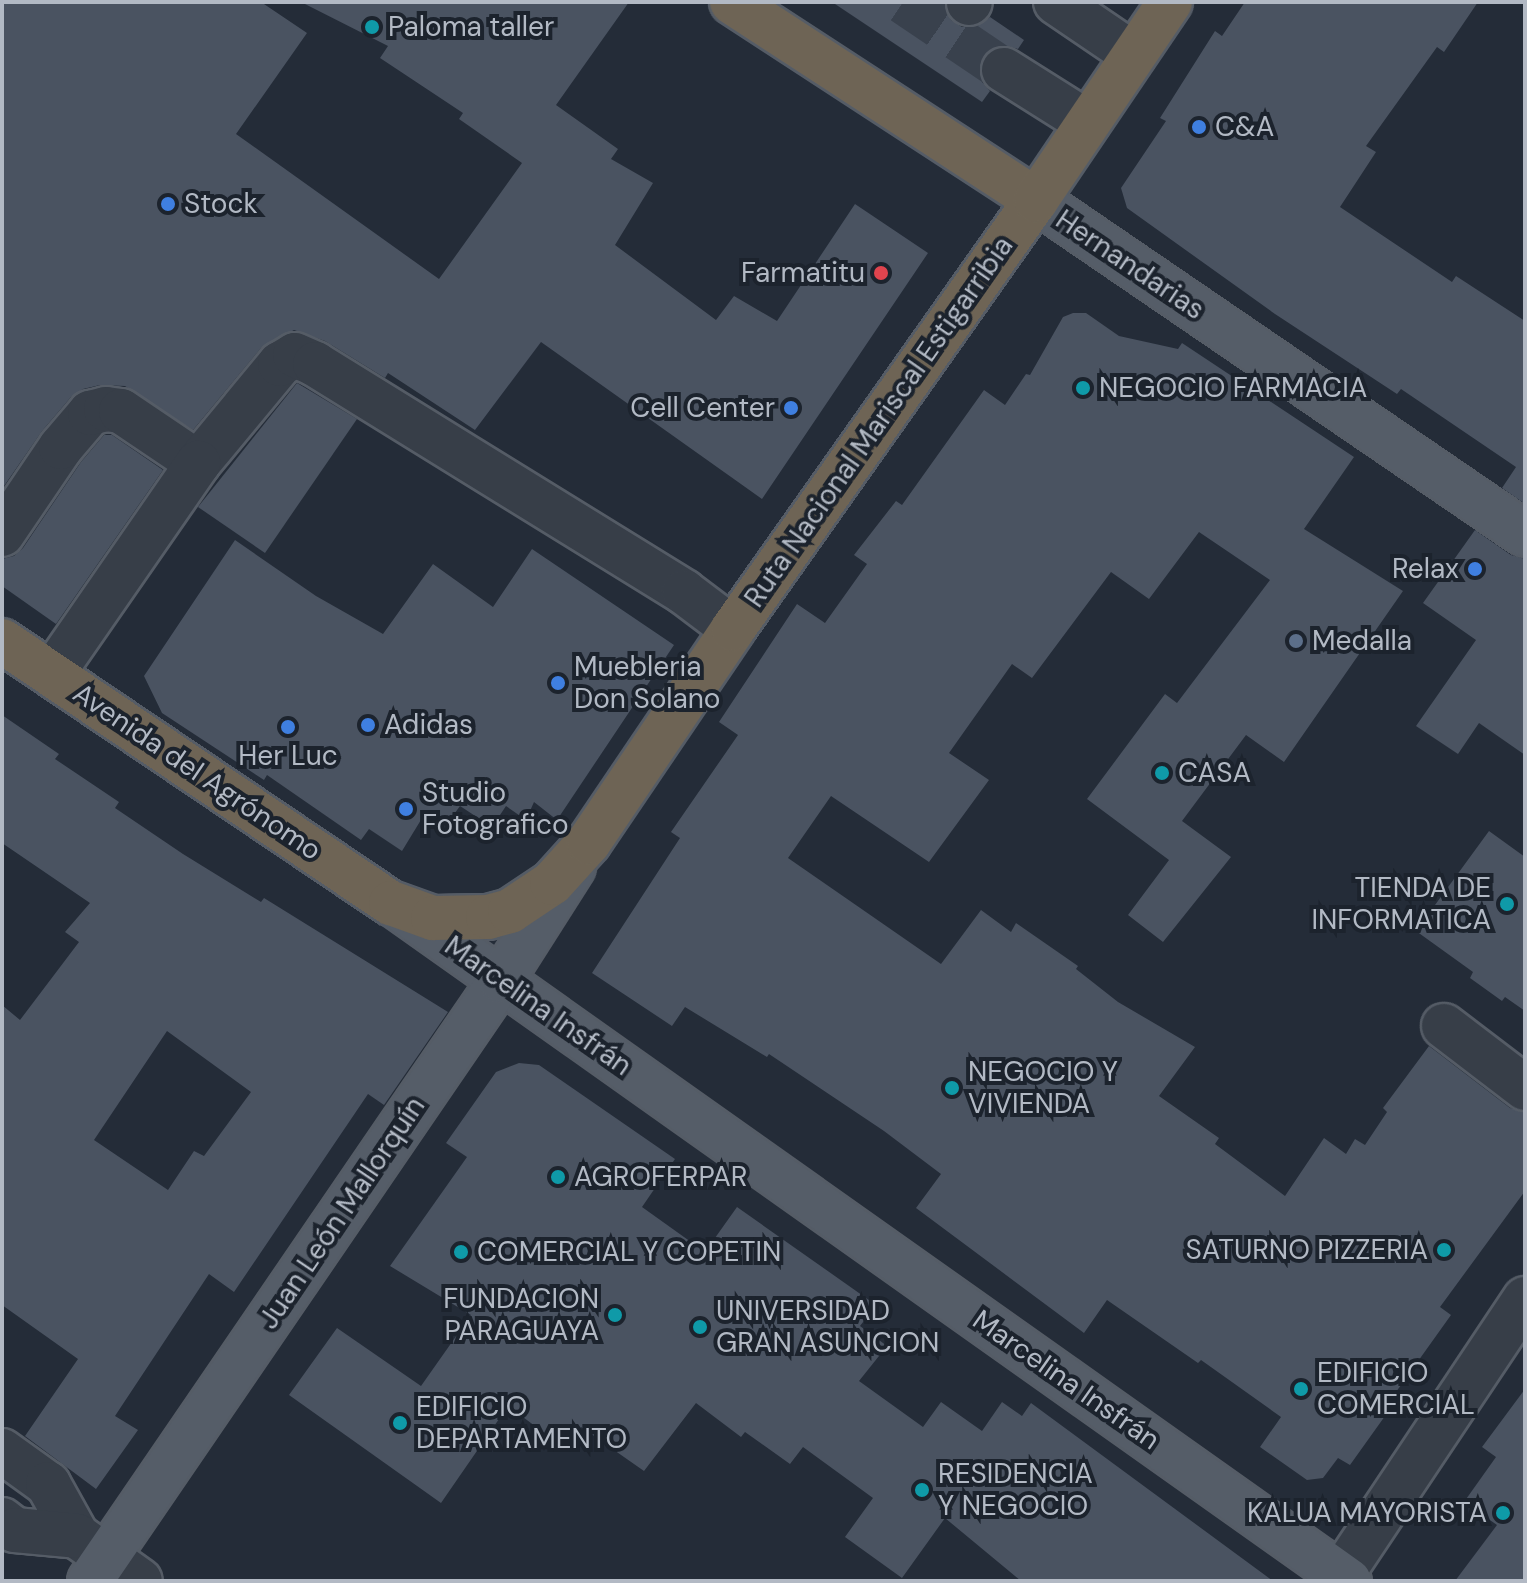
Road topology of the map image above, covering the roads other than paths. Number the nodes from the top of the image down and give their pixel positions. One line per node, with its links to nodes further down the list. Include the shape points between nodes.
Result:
1 (1056, 2): 4 (street)
2 (1170, 2): 4 (highway, Ruta Nacional Mariscal Estigarribia)
3 (751, 7): 7 (highway, Hernandarias)
4 (1134, 55): 6 (highway, Ruta Nacional Mariscal Estigarribia)
5 (1004, 70): 6 (street)
6 (1088, 123): 7 (highway, Ruta Nacional Mariscal Estigarribia)
7 (1036, 200): 10 (main road, Hernandarias); 11 (highway, Ruta Nacional Mariscal Estigarribia)
8 (198, 463): 9 (street, via 121,411 90,413); 11 (street, via 280,364 295,355 684,592); 13 (street)
9 (2, 534)
10 (1525, 534)
11 (733, 629): 14 (highway, Ruta Nacional Mariscal Estigarribia)
12 (2, 641): 13 (highway, Avenida del Agrónomo)
13 (52, 674): 15 (highway, Avenida del Agrónomo)
14 (589, 842): 15 (highway, Ruta Nacional Mariscal Estigarribia, via 552,883 510,911 433,918); 16 (main road, Juan León Mallorquín)
15 (391, 903): 16 (main road, Marcelina Insfrán)
16 (501, 980): 22 (main road, Juan León Mallorquín); 23 (main road, Marcelina Insfrán)
17 (1444, 1026): 18 (street)
18 (1525, 1088)
19 (1525, 1299): 23 (street)
20 (2, 1451): 22 (street, via 48,1484)
21 (2, 1520): 22 (street)
22 (103, 1564)
23 (1342, 1579)

